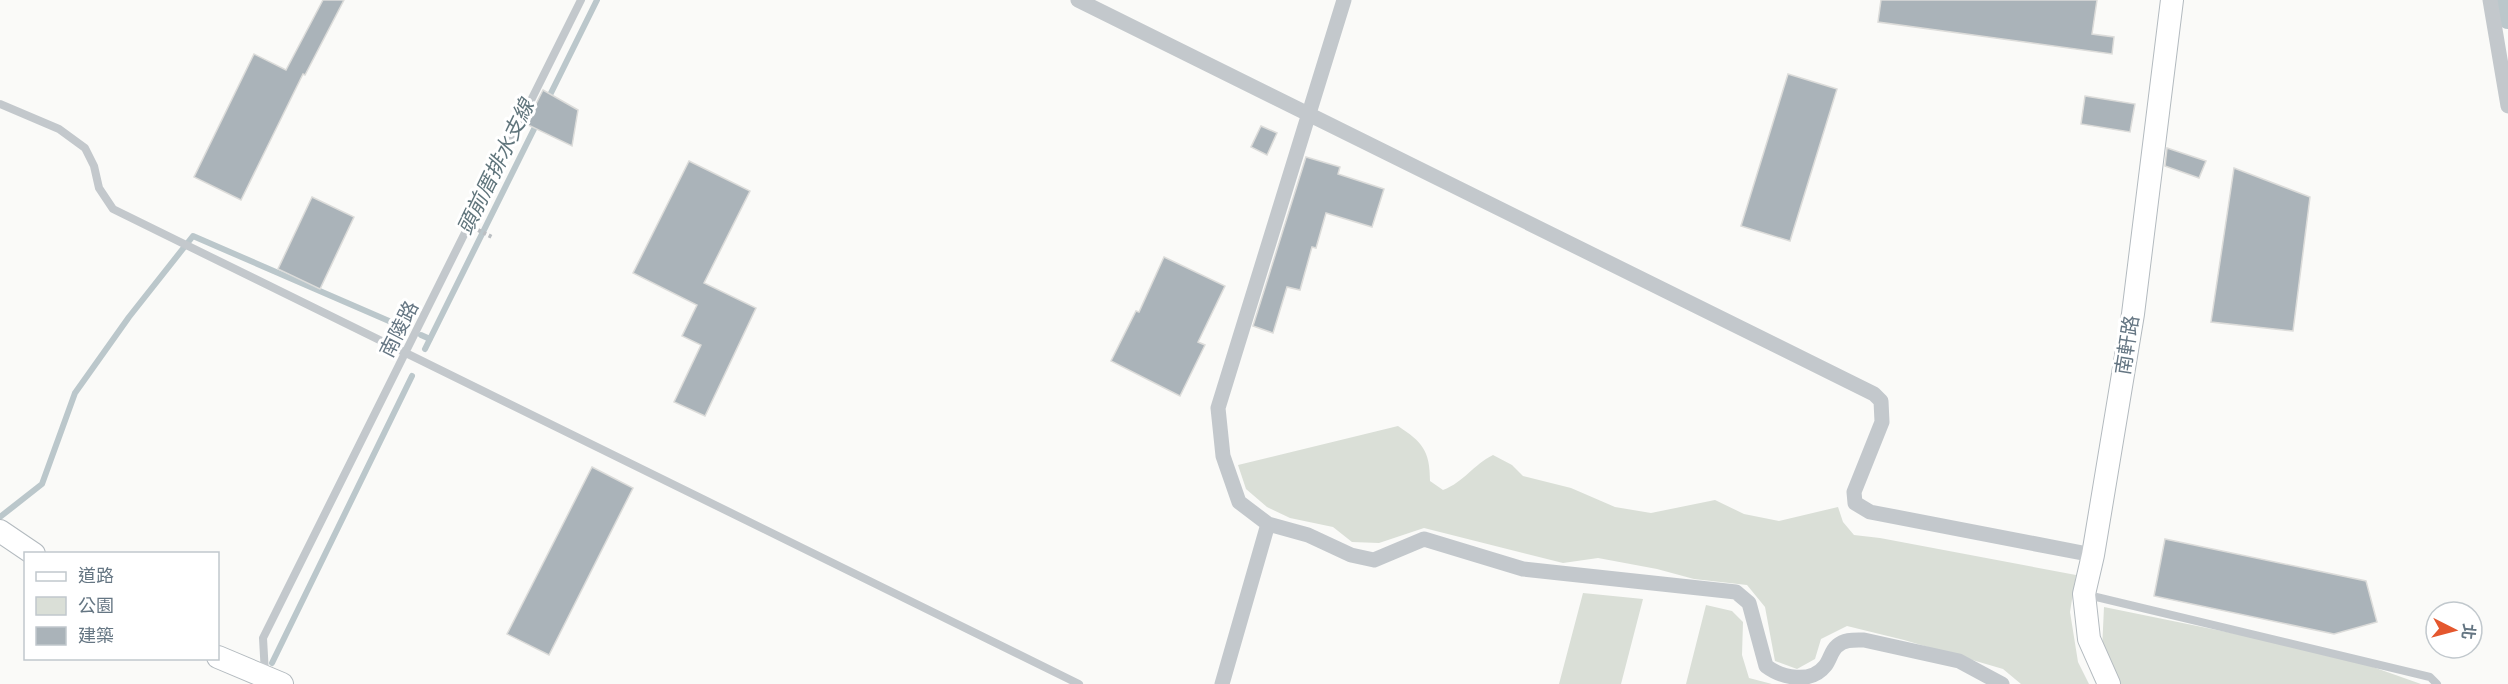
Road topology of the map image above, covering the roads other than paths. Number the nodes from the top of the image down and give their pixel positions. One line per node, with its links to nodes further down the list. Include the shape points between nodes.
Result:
1 (581, 0): 9 (lane, 南陵路)
2 (1078, 0): 8 (street)
3 (1344, 0): 8 (street)
4 (2172, 0): 13 (street, 南軒路, via 2133,314)
5 (2490, 0): 7 (street)
6 (0, 104): 9 (lane, via 59,129 85,148 99,188 113,209)
7 (2508, 106)
8 (1308, 112): 10 (street, via 1218,408 1223,456 1239,502); 13 (street, via 1874,394 1881,401 1882,422 1854,492 1855,503 1870,512)
9 (406, 352): 16 (lane, 南陵路, via 263,638); 17 (lane)
10 (1268, 524): 18 (street); 19 (street, via 1374,560 1424,539 1523,568 1736,592 1749,603 1766,666 1778,674 1813,676 1825,666 1837,646 1849,640 1864,640 1959,661)
11 (0, 531): 12 (street)
12 (31, 552)
13 (2093, 555): 14 (street, 南軒路)
14 (2084, 594): 20 (street, 南軒路, via 2089,639); 21 (lane, via 2430,677)
15 (219, 657): 16 (street)
16 (270, 682)
17 (1079, 684)
18 (1222, 684)
19 (2002, 684)
20 (2109, 684)
21 (2437, 684)

